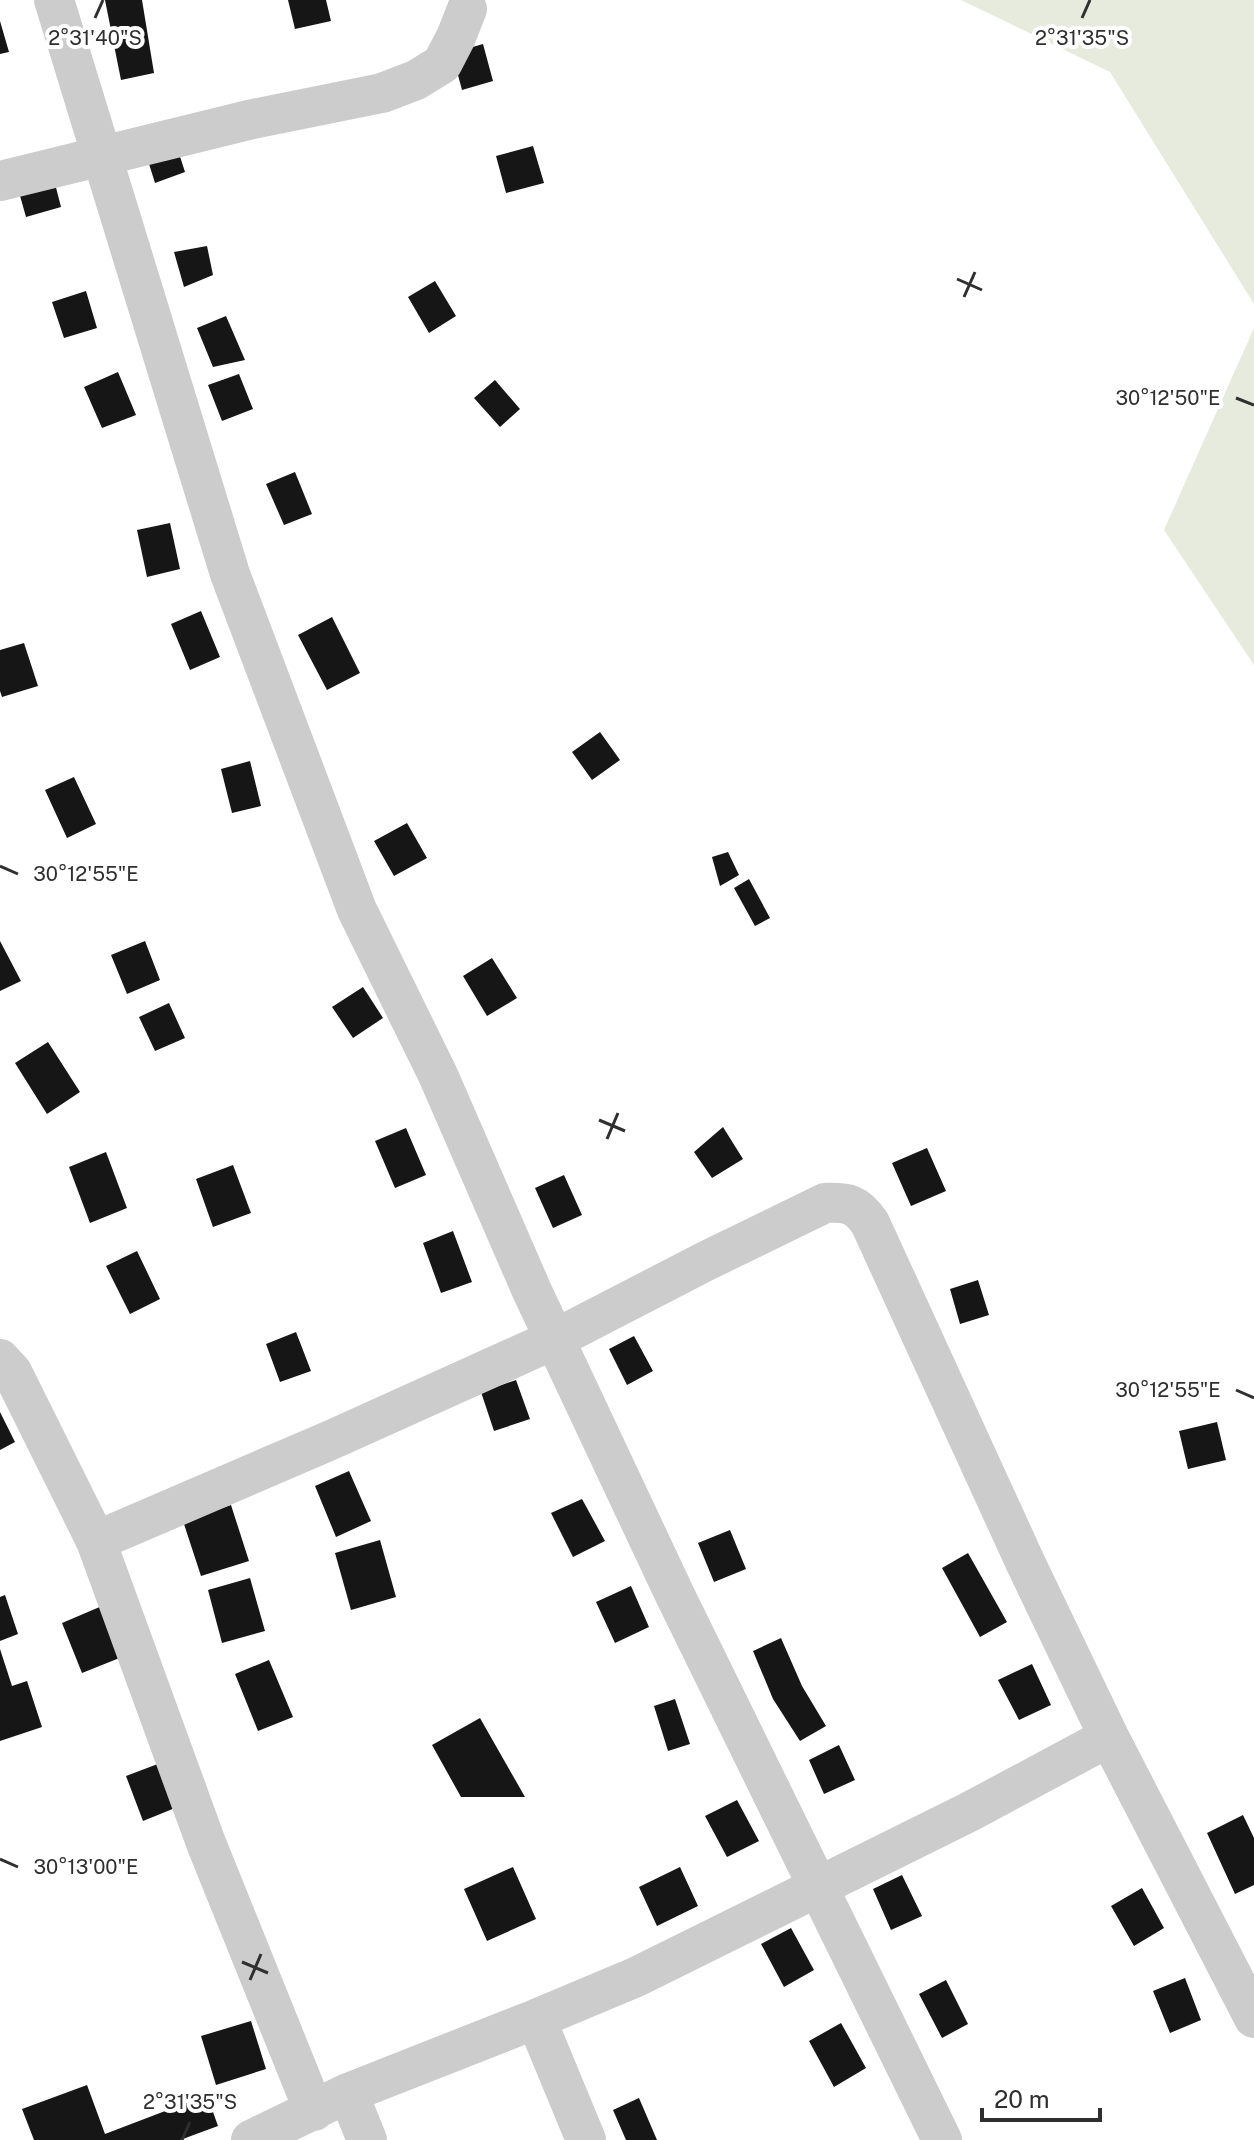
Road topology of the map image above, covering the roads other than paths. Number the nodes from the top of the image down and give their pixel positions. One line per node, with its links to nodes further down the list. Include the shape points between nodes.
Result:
1 (54, 0): 3 (street)
2 (467, 9): 3 (street, via 442,64 416,80 382,93)
3 (102, 155): 4 (street); 5 (street, via 230,574 357,910 438,1075)
4 (0, 181)
5 (555, 1339): 7 (street); 8 (street, via 825,1203 861,1209); 9 (street)
6 (0, 1359): 7 (street, via 12,1372)
7 (96, 1541): 12 (street, via 206,1843)
8 (1109, 1737): 9 (street); 10 (street)
9 (817, 1888): 11 (street, via 636,1977); 16 (street)
10 (1254, 2018)
11 (536, 2019): 12 (street); 15 (street)
12 (331, 2102): 13 (street); 14 (street)
13 (251, 2140)
14 (367, 2140)
15 (586, 2140)
16 (942, 2140)

